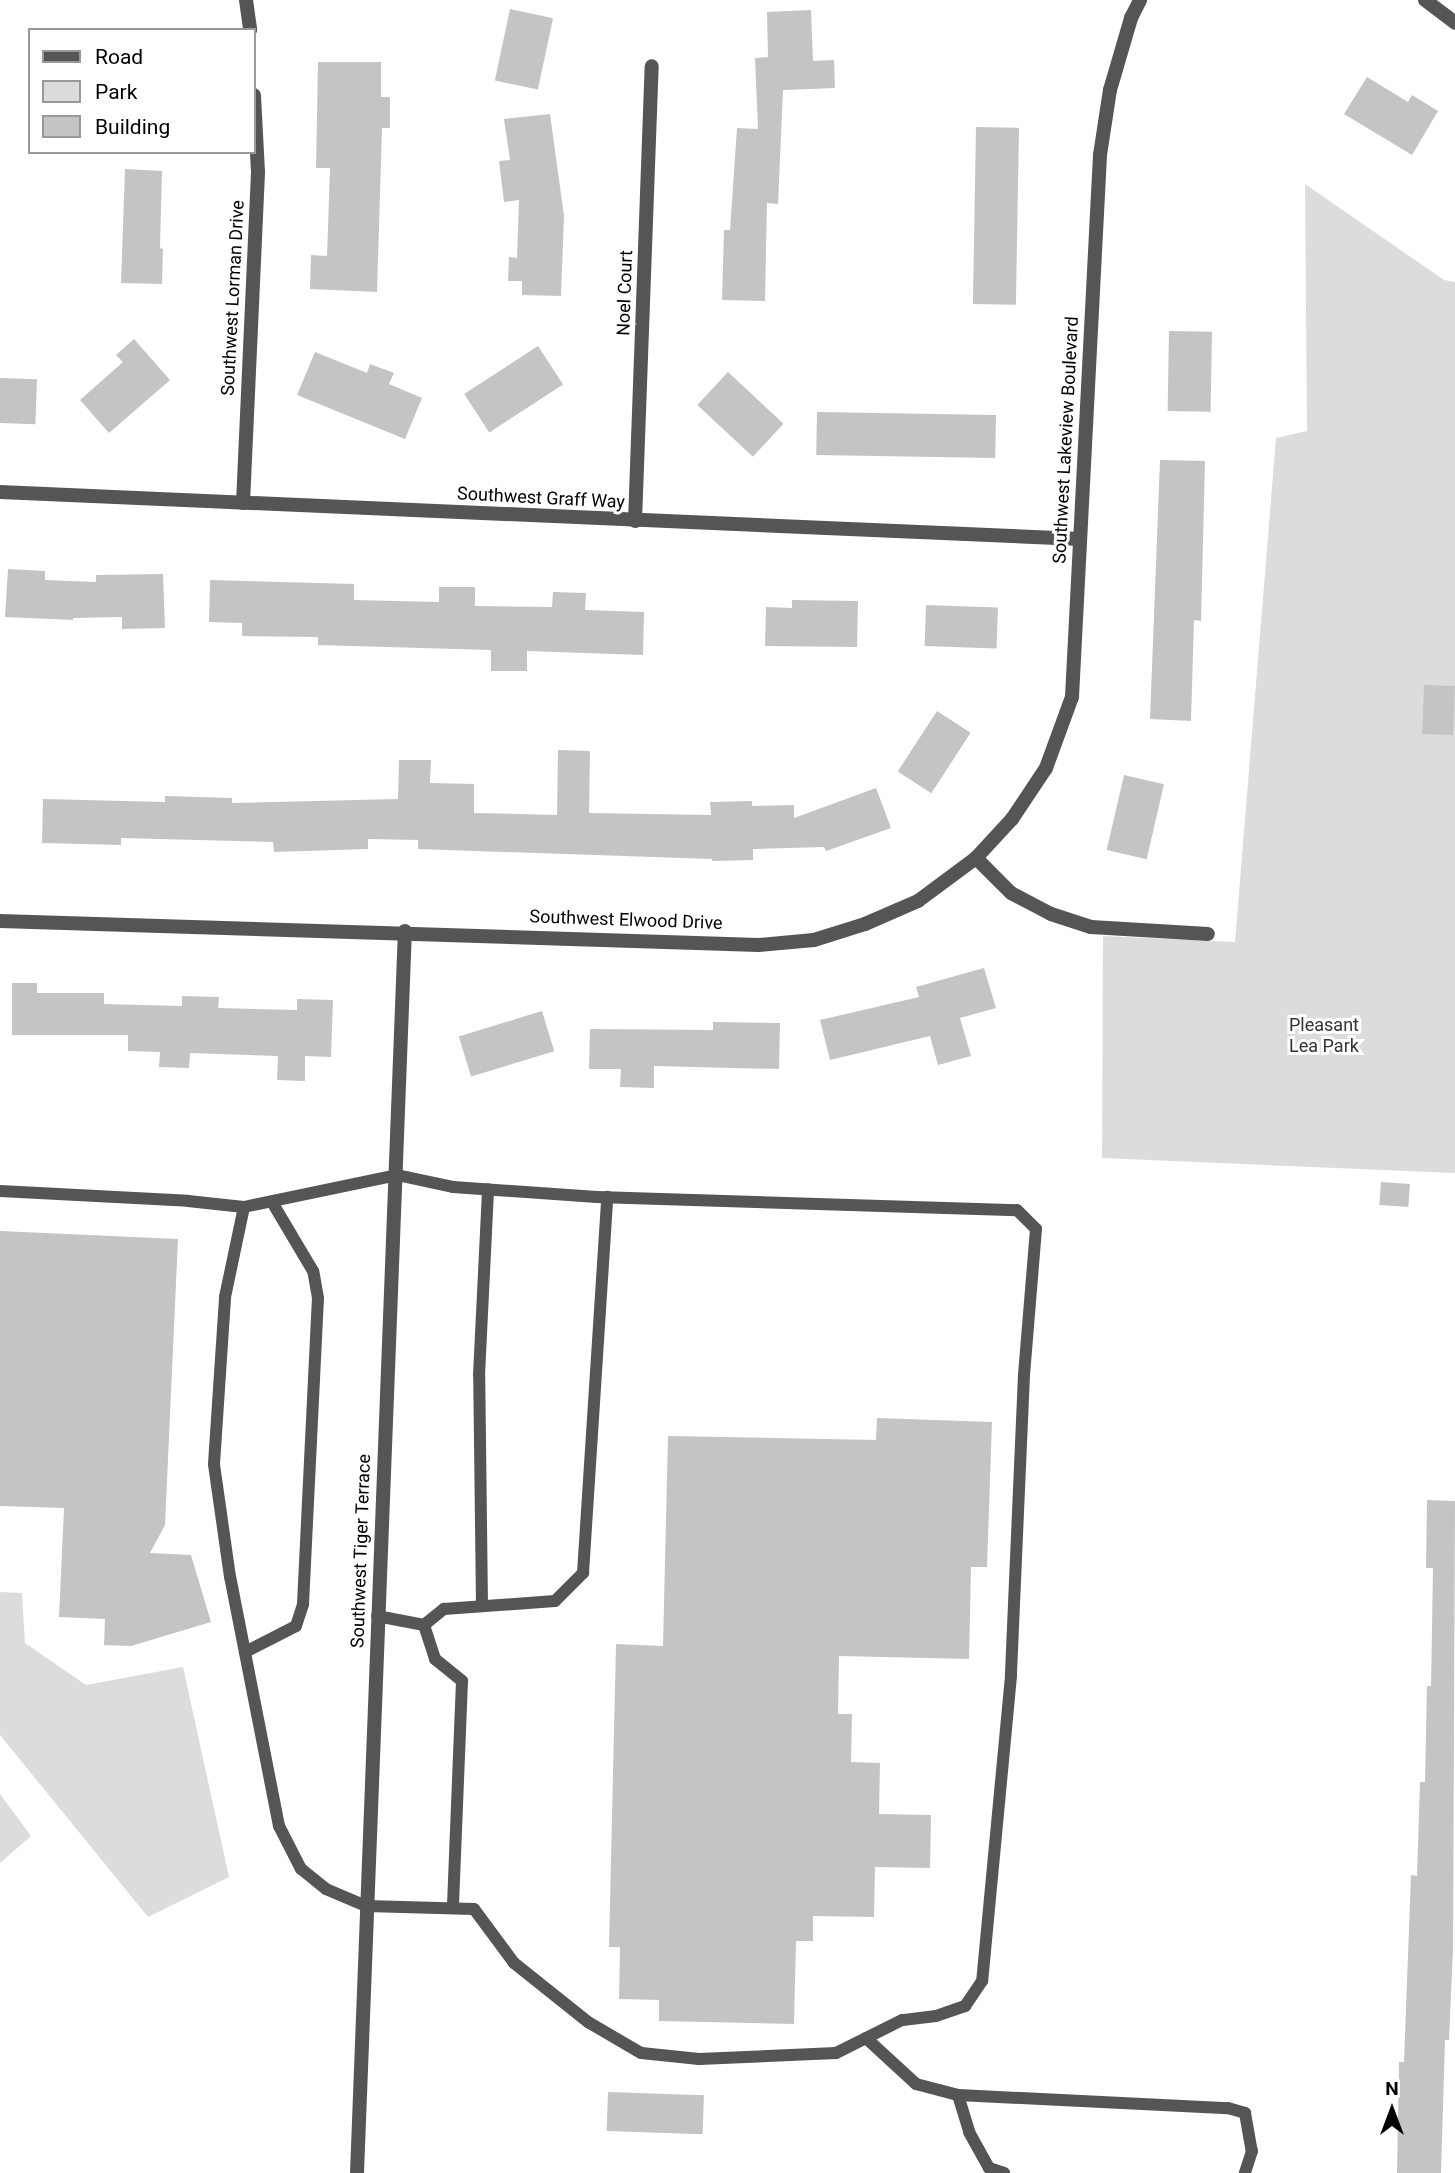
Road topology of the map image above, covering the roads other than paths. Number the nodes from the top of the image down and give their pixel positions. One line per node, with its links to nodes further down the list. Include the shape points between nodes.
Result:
1 (246, 0): 5 (street)
2 (1140, 0): 11 (street, Southwest Lakeview Boulevard, via 1110,90 1100,155)
3 (1425, 0): 4 (street)
4 (1455, 23)
5 (250, 28)
6 (652, 65): 10 (street, Noel Court)
7 (256, 134): 9 (street, Southwest Lorman Drive)
8 (0, 492): 9 (street, Southwest Graff Way)
9 (243, 503): 10 (street, Southwest Graff Way)
10 (635, 521): 11 (street, Southwest Graff Way)
11 (1080, 539): 12 (street, Southwest Lakeview Boulevard, via 1072,697 1046,768 1012,819)
12 (976, 858): 14 (street, Southwest Elwood Drive, via 919,901 814,940 759,945); 15 (street, via 1011,893 1081,924)
13 (0, 920): 14 (street, Southwest Elwood Drive)
14 (405, 931): 16 (street, Southwest Tiger Terrace)
15 (1208, 934)
16 (397, 1175): 17 (lane); 20 (lane); 23 (street, Southwest Tiger Terrace)
17 (488, 1189): 19 (lane); 22 (lane, via 480,1375)
18 (0, 1191): 21 (lane, via 188,1200)
19 (607, 1197): 22 (lane, via 583,1573 555,1601); 28 (lane, via 1017,1210 1036,1228 1024,1375 1011,1676 982,1981 965,2006 902,2020)
20 (272, 1202): 21 (lane); 25 (lane, via 313,1271 318,1298 303,1604 296,1626)
21 (244, 1208): 25 (lane, via 225,1297 214,1464)
22 (482, 1605): 24 (lane, via 444,1609)
23 (377, 1616): 24 (lane); 26 (street, Southwest Tiger Terrace)
24 (424, 1625): 27 (lane, via 435,1659 462,1682)
25 (245, 1652): 26 (lane, via 279,1826 301,1869 326,1889)
26 (366, 1906): 27 (lane); 30 (street, Southwest Tiger Terrace)
27 (453, 1908): 28 (lane, via 474,1909 514,1963 588,2022 641,2053 699,2059 836,2053)
28 (866, 2038): 29 (lane, via 916,2084)
29 (958, 2095): 31 (lane, via 989,2168); 32 (lane, via 1228,2108 1245,2113 1251,2133 1252,2151)
30 (357, 2173)
31 (1004, 2173)
32 (1245, 2173)

